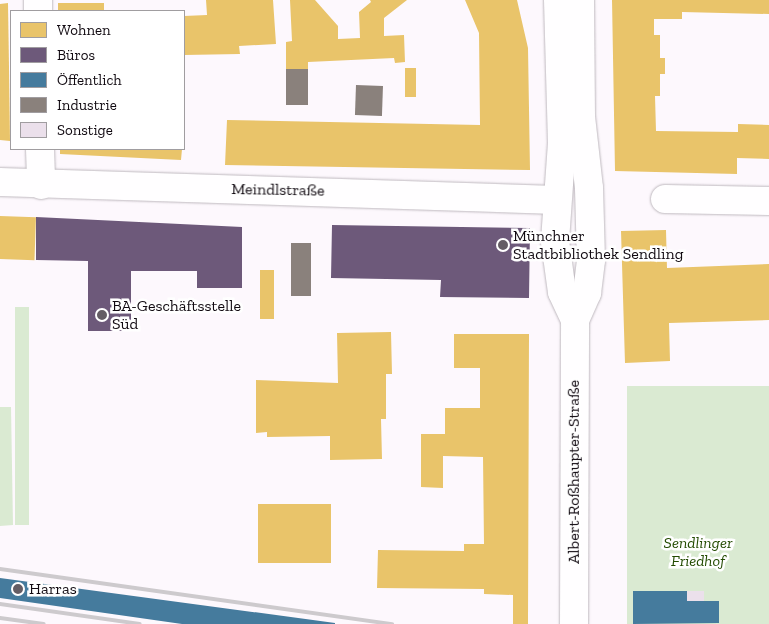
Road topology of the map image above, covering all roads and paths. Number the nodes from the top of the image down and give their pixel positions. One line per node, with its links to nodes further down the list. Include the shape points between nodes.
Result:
1 (569, 11): 6 (main road, Albert-Roßhaupter-Straße); 8 (main road, Albert-Roßhaupter-Straße, via 589,188 591,260 587,293)
2 (40, 150): 4 (main road)
3 (0, 182): 4 (main road, Meindlstraße)
4 (41, 185): 6 (main road, Meindlstraße, via 319,190 424,198)
5 (665, 199): 7 (main road)
6 (556, 200): 8 (main road, Albert-Roßhaupter-Straße, via 556,260 562,292)
7 (769, 201)
8 (575, 320): 9 (main road, Albert-Roßhaupter-Straße)
9 (574, 624)

